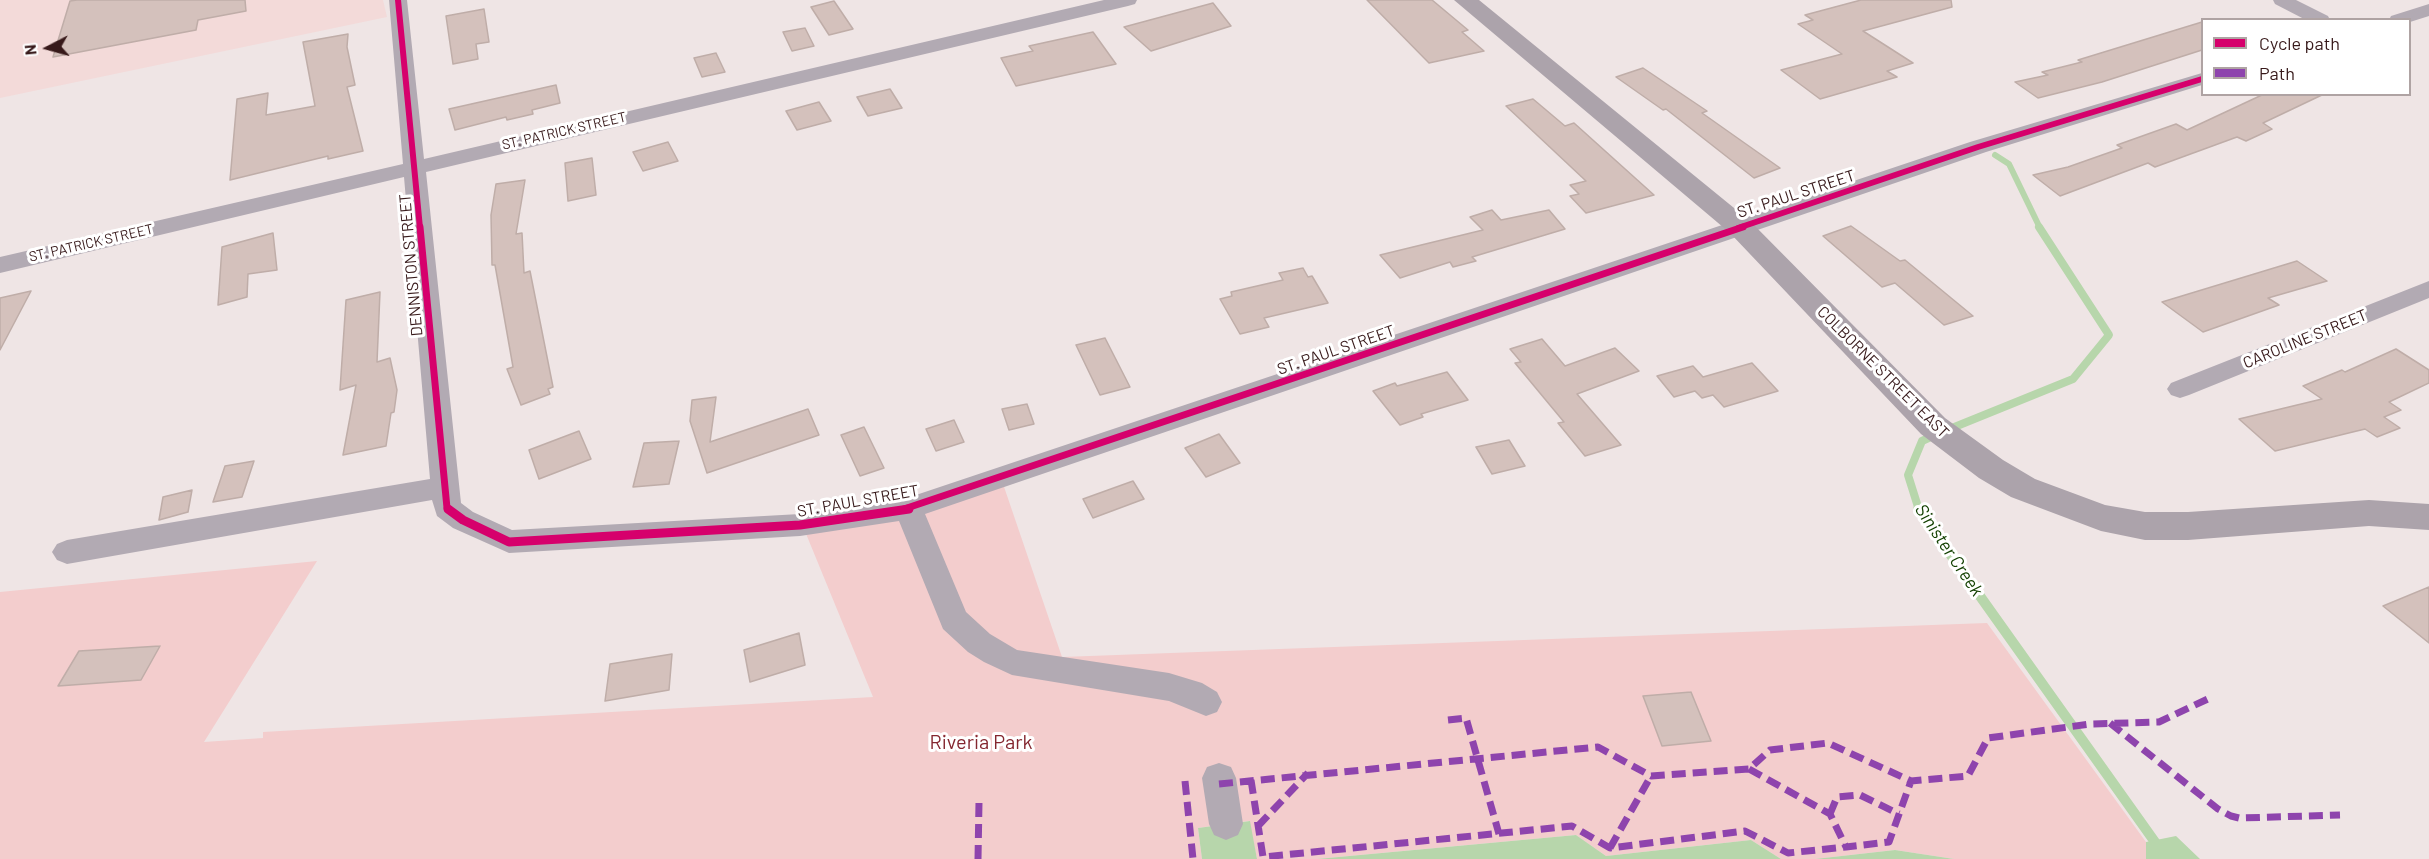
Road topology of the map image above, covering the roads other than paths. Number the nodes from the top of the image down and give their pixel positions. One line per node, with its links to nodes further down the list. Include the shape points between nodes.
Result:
1 (398, 0): 9 (street, DENNISTON STREET)
2 (1128, 0): 9 (street, ST. PATRICK STREET)
3 (1465, 0): 10 (main road, COLBORNE STREET EAST)
4 (2282, 0): 6 (street)
5 (2429, 10): 7 (street)
6 (2317, 18)
7 (2404, 18)
8 (2201, 79): 10 (street, ST. PAUL STREET, via 1978,147)
9 (415, 166): 11 (street, ST. PATRICK STREET); 14 (street, DENNISTON STREET)
10 (1740, 227): 15 (street, ST. PAUL STREET); 16 (main road, COLBORNE STREET EAST, via 1942,433 1991,469 2032,492 2120,523 2166,527 2369,513)
11 (0, 265)
12 (2429, 289): 13 (street, CAROLINE STREET)
13 (2180, 389)
14 (445, 487): 17 (street, DENNISTON STREET, via 447,508); 18 (street)
15 (908, 509): 17 (street, ST. PAUL STREET, via 800,525 510,542); 19 (street, via 954,620 987,648 1012,662 1169,687)
16 (2429, 517)
17 (463, 519)
18 (67, 552)
19 (1206, 702)
20 (1219, 778): 21 (street)
21 (1226, 824)

